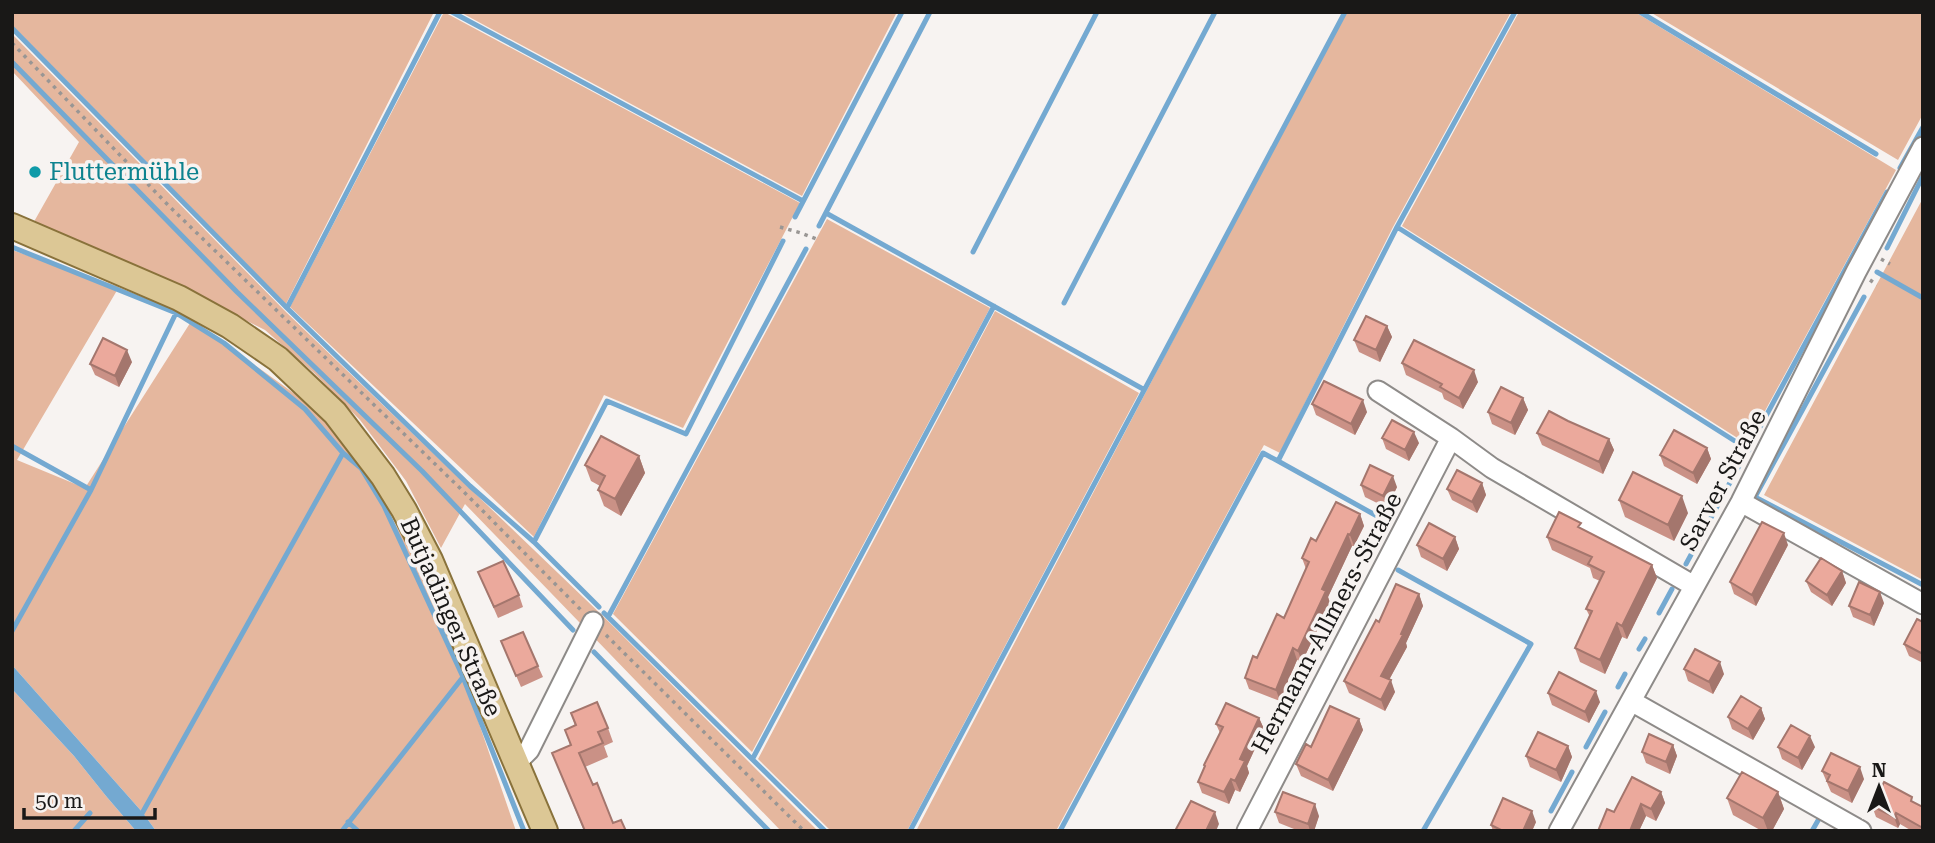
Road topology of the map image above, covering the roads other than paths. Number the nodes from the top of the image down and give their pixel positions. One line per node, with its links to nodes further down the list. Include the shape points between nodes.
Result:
1 (1923, 147): 5 (street, Sarver Straße)
2 (12, 226): 10 (main road, Butjadinger Straße, via 179,298 230,326 278,359 335,413 383,476 430,560)
3 (1378, 391): 4 (street)
4 (1451, 438): 6 (street, via 1492,468); 12 (street, Hermann-Allmers-Straße)
5 (1741, 502): 6 (street, Sarver Straße); 7 (street)
6 (1694, 586): 9 (street, Sarver Straße)
7 (1923, 604)
8 (593, 622): 10 (street, via 529,750)
9 (1631, 701): 13 (street, Sarver Straße); 14 (street)
10 (515, 764): 11 (main road, Butjadinger Straße)
11 (544, 831)
12 (1247, 831)
13 (1559, 831)
14 (1861, 831)

